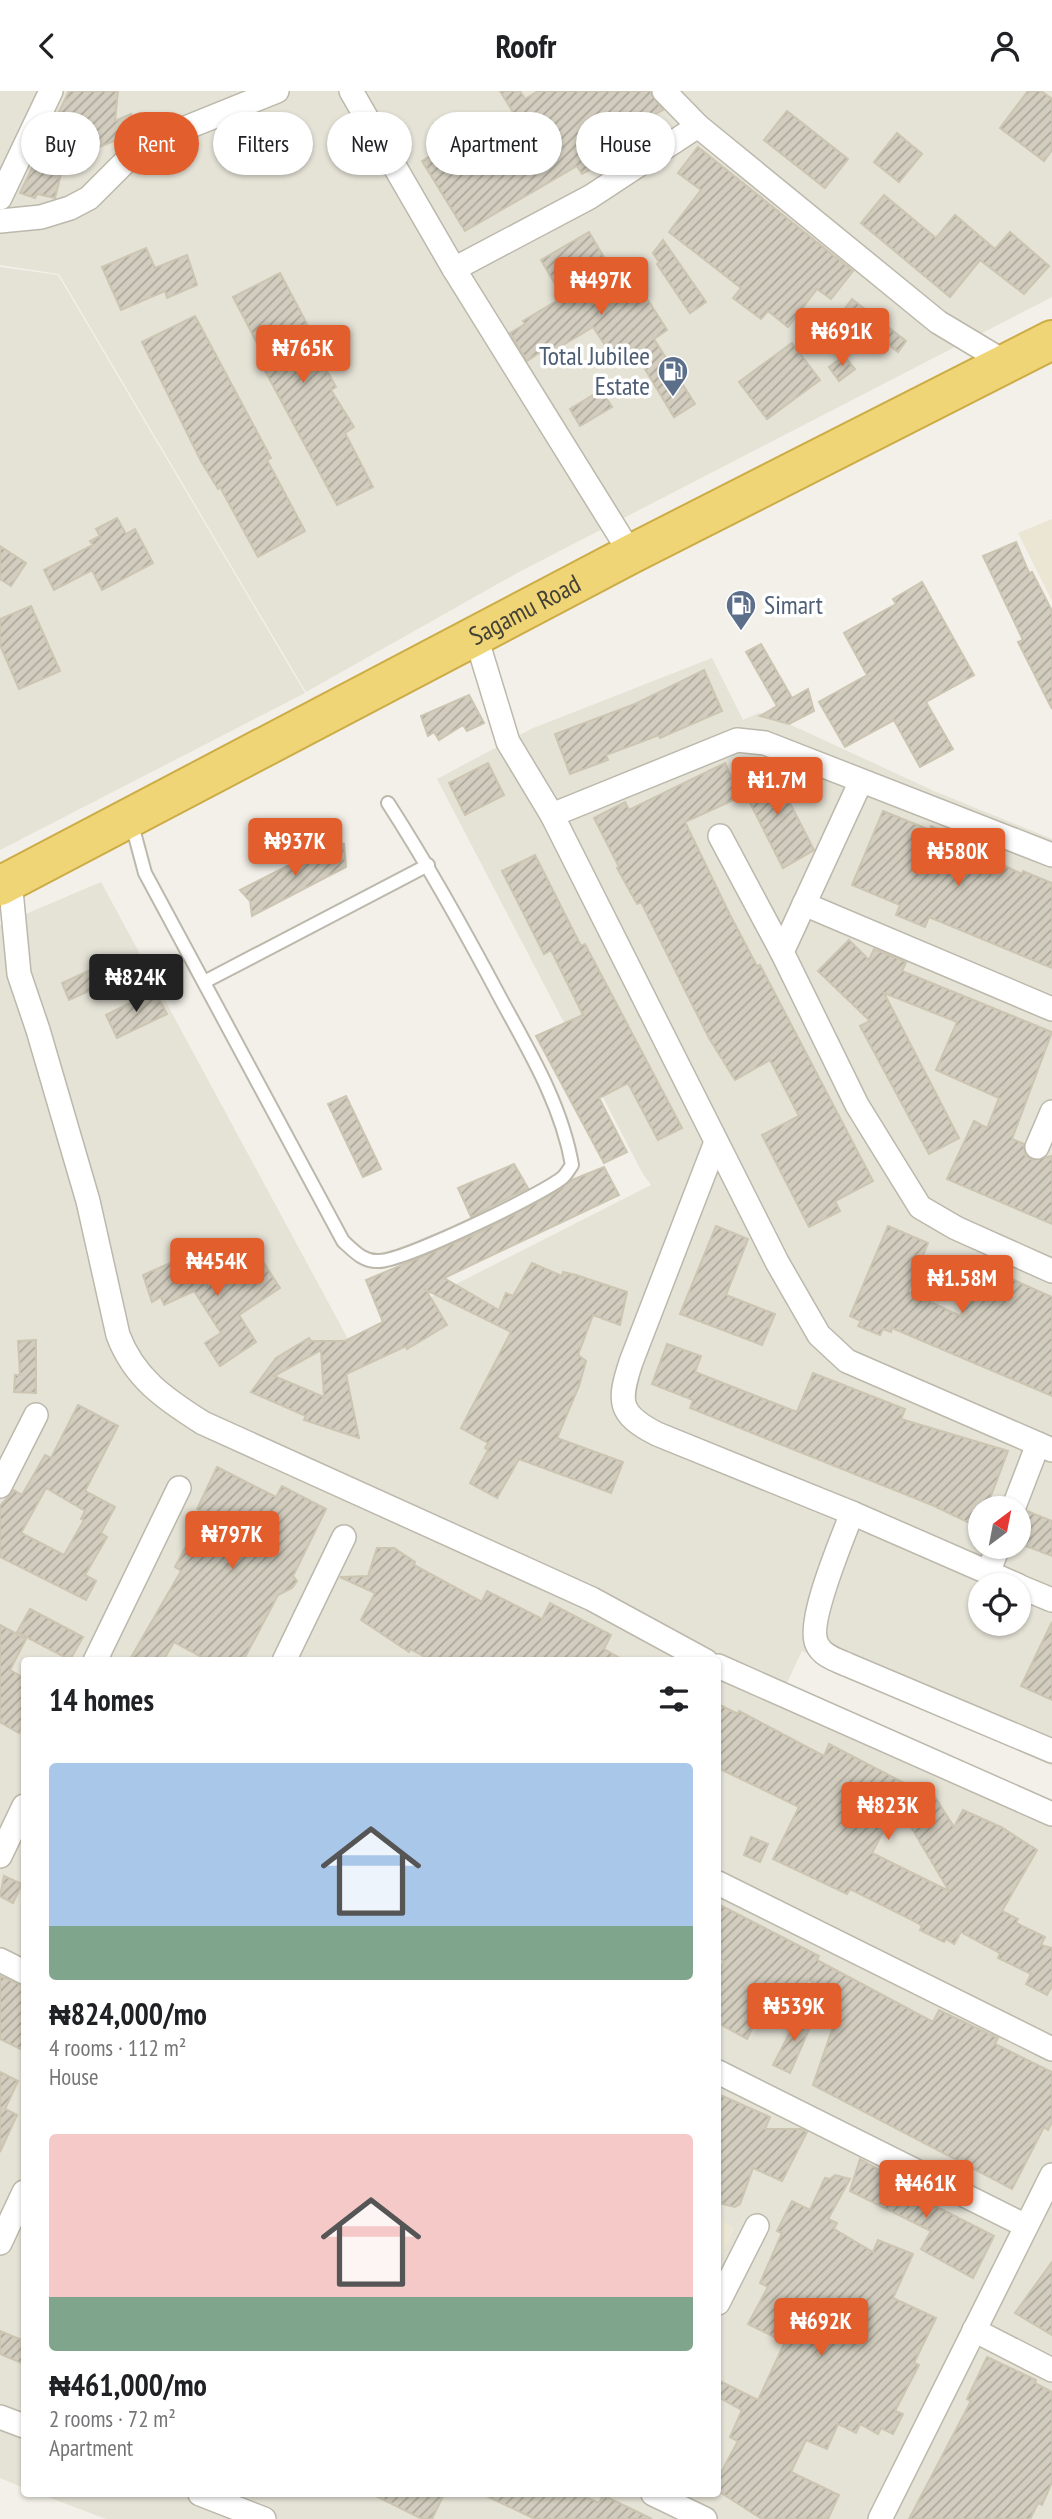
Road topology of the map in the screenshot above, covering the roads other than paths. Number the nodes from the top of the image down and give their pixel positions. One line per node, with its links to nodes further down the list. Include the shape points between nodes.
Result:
1 (51, 91): 6 (street)
2 (277, 91): 7 (street, via 141,146 89,198 70,208 41,217)
3 (351, 91): 8 (street)
4 (664, 91): 5 (street)
5 (698, 126): 8 (street, via 590,197); 10 (street, via 937,322)
6 (0, 198)
7 (0, 221)
8 (454, 269): 11 (street)
9 (1052, 340): 10 (highway, Sagamu Road)
10 (1008, 364): 11 (highway, Sagamu Road)
11 (631, 554): 12 (highway, Sagamu Road)
12 (476, 637): 15 (street, via 508,742); 16 (highway, Sagamu Road)
13 (861, 781): 15 (street, via 765,743 737,740); 18 (street); 21 (street)
14 (388, 803): 19 (lane)
15 (552, 815): 26 (street)
16 (130, 817): 20 (highway, Sagamu Road); 23 (lane, via 145,873)
17 (720, 836): 22 (street)
18 (1052, 855)
19 (428, 866): 23 (lane); 23 (lane, via 529,1051 561,1119 572,1165 563,1177 487,1217 396,1259 376,1262 360,1257 343,1241)
20 (5, 883): 42 (street, via 19,974 88,1201 118,1335 126,1356 150,1388 203,1423 592,1599)
21 (804, 904): 22 (street); 24 (street)
22 (782, 952): 28 (street, via 857,1105 920,1207)
23 (206, 981)
24 (1052, 1009)
25 (1052, 1112): 27 (street)
26 (716, 1142): 30 (street, via 777,1262 832,1350 878,1376); 34 (street, via 631,1362 622,1389 623,1407 635,1423 657,1434)
27 (1037, 1147)
28 (1052, 1271)
29 (36, 1415): 31 (street)
30 (1045, 1447): 33 (street)
31 (0, 1486)
32 (179, 1488): 40 (street)
33 (1020, 1496)
34 (852, 1513): 37 (street); 44 (street, via 823,1594 814,1638 818,1647 848,1665)
35 (344, 1537): 41 (street)
36 (993, 1559): 37 (street)
37 (988, 1573)
38 (1031, 1591): 39 (street)
39 (1052, 1600)
40 (97, 1657)
41 (286, 1657)
42 (699, 1657)
43 (721, 1667): 46 (street)
44 (1052, 1751)
45 (21, 1811): 47 (street)
46 (1052, 1814)
47 (3, 1842)
48 (721, 1884): 51 (street)
49 (0, 1960): 50 (street)
50 (21, 1970)
51 (1052, 2049)
52 (721, 2074): 56 (street)
53 (1052, 2175): 56 (street)
54 (21, 2198): 57 (street)
55 (757, 2226): 58 (street)
56 (1026, 2226): 59 (street)
57 (0, 2243)
58 (721, 2297)
59 (974, 2330): 60 (street); 67 (street)
60 (1052, 2370)
61 (0, 2417): 62 (street)
62 (21, 2426)
63 (208, 2497): 65 (street)
64 (659, 2497): 66 (street)
65 (264, 2519)
66 (705, 2519)
67 (880, 2519)

